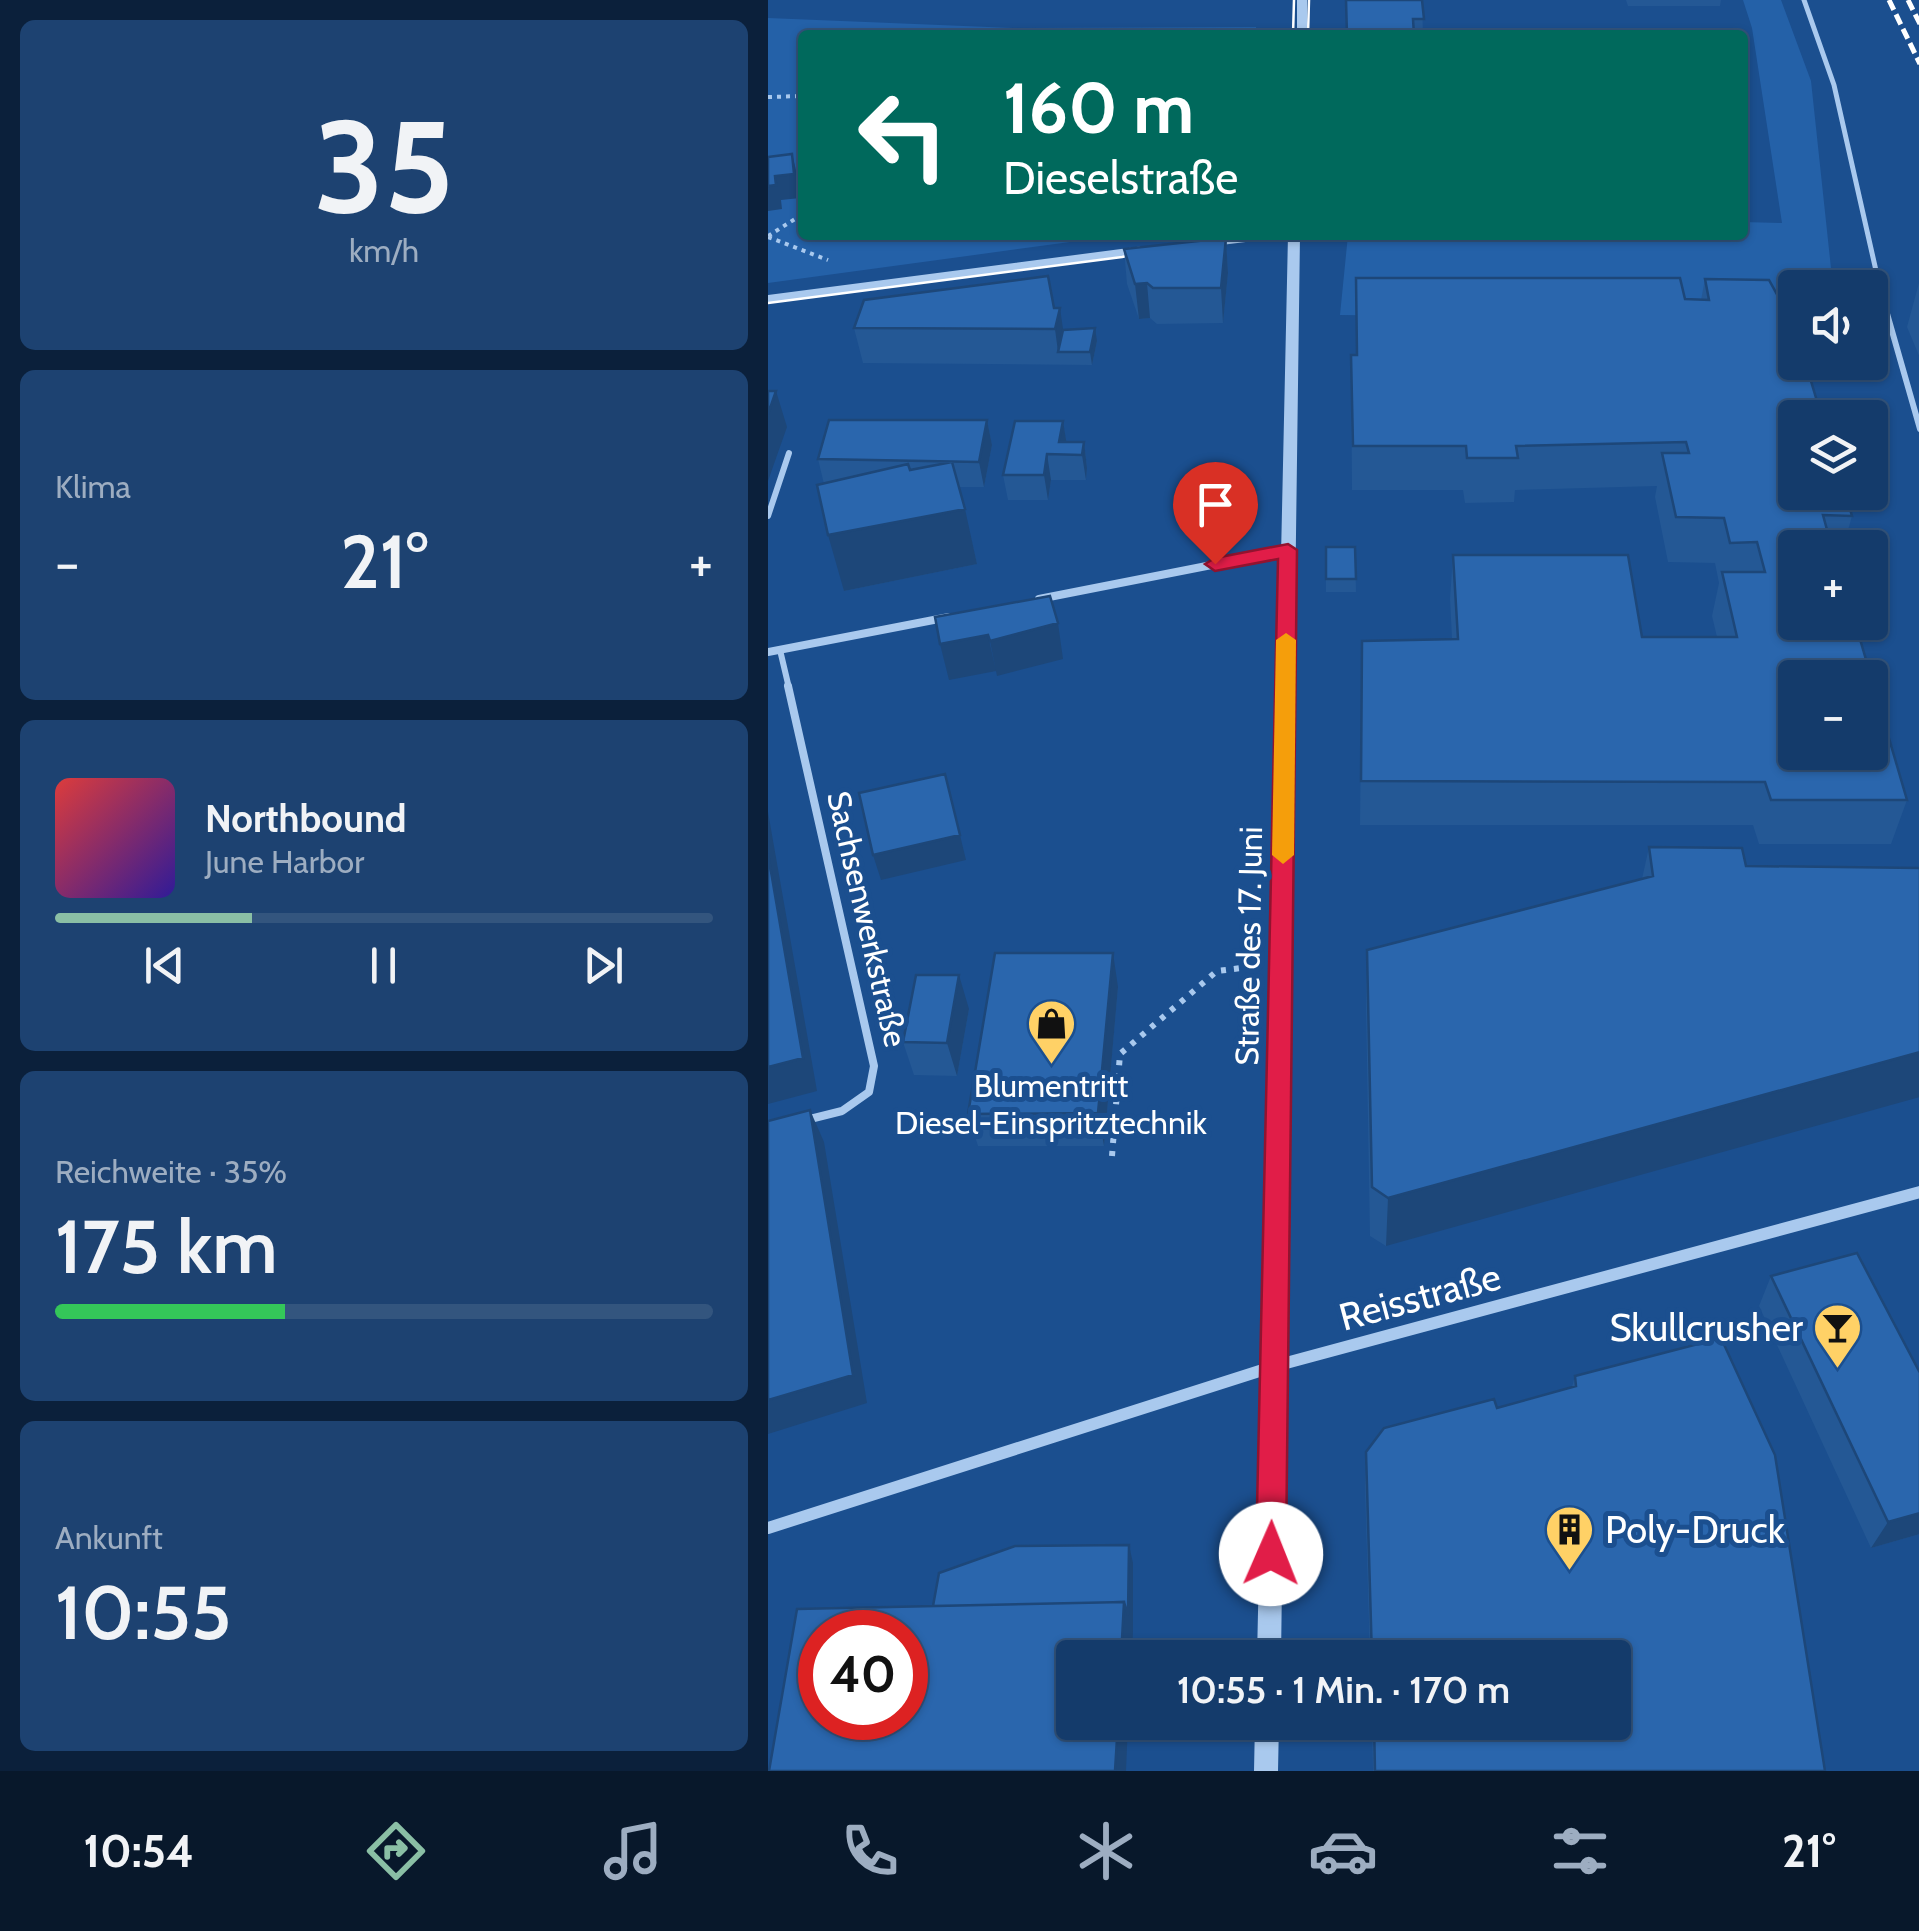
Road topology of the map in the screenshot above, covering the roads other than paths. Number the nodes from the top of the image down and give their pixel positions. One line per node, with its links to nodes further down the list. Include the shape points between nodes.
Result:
1 (1302, 0): 3 (street)
2 (1804, 0): 9 (lane, via 1834,86 1889,327)
3 (1302, 30)
4 (1226, 240): 6 (street)
5 (1294, 240): 12 (street, Straße des 17. Juni)
6 (1190, 244)
7 (1157, 248): 8 (street)
8 (768, 299)
9 (1920, 429)
10 (789, 453): 11 (lane)
11 (768, 516)
12 (1288, 550): 13 (street); 19 (street, Straße des 17. Juni)
13 (1023, 602)
14 (966, 613): 15 (street)
15 (780, 650): 16 (street); 17 (lane, Sachsenwerkstraße, via 874,1066 869,1092 842,1112)
16 (768, 652)
17 (786, 1125)
18 (1920, 1192): 19 (street, Reisstraße)
19 (1275, 1366): 20 (street, Reisstraße); 21 (street, Straße des 17. Juni)
20 (768, 1528)
21 (1268, 1640)
22 (1267, 1740): 23 (street)
23 (1266, 1771)

